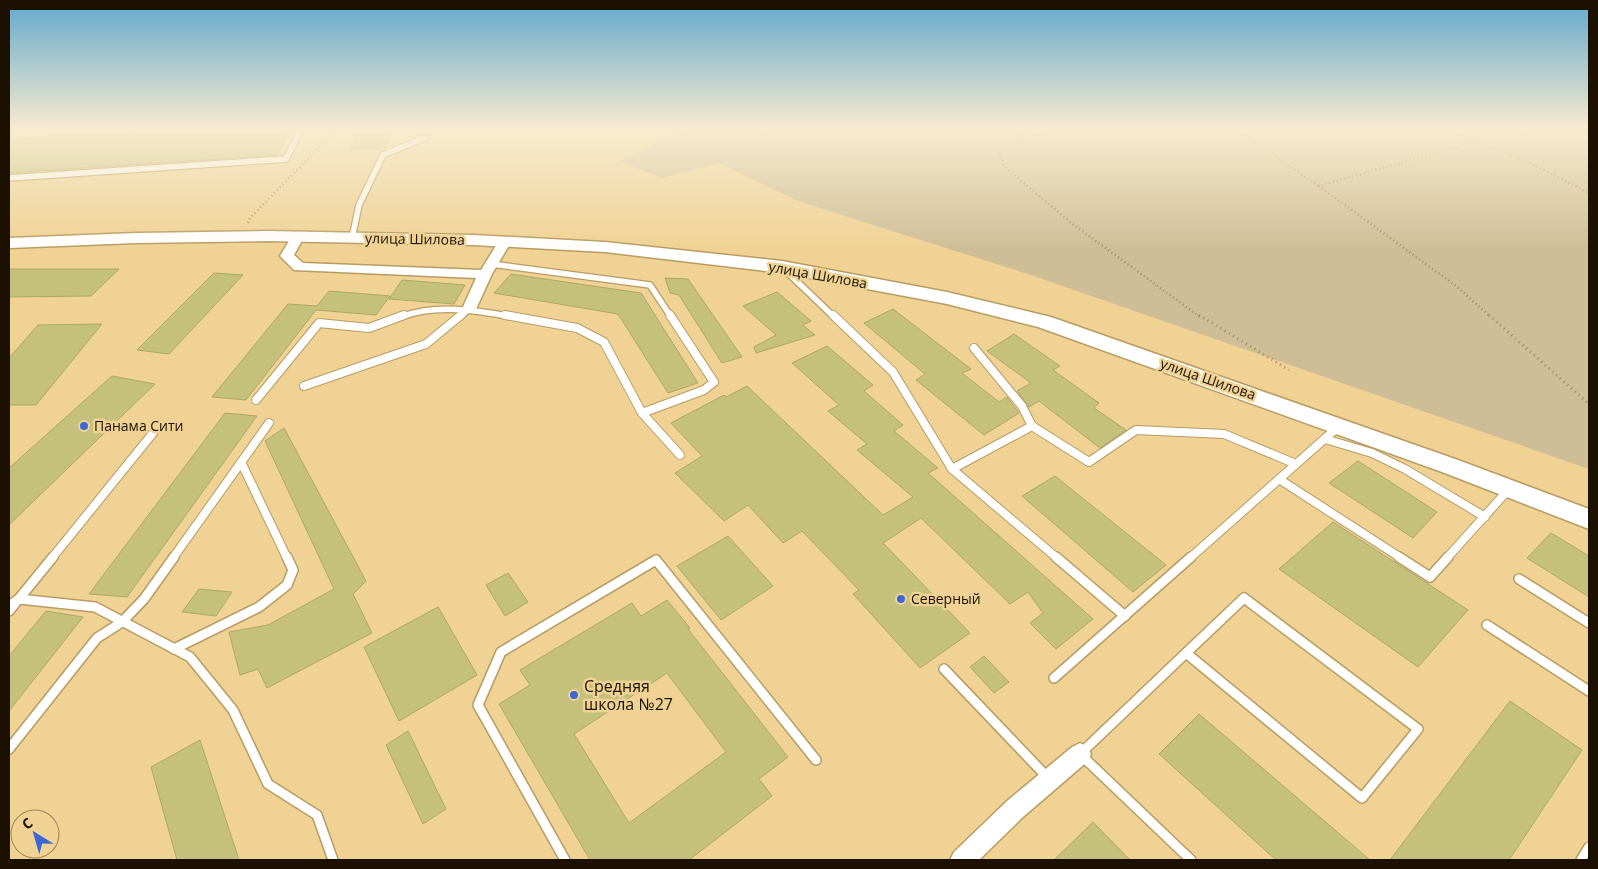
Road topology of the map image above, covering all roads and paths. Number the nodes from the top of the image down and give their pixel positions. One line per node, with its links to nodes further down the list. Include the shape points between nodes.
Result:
1 (132, 170): 8 (lane)
2 (297, 170): 11 (path, via 248,222 251,228 272,229)
3 (376, 170): 13 (lane, via 359,206)
4 (1008, 170): 20 (path, via 1070,222 1205,320)
5 (1294, 170): 9 (path)
6 (1377, 170): 9 (path)
7 (1543, 170): 10 (path)
8 (9, 178)
9 (1319, 186): 23 (path, via 1456,286)
10 (1589, 193)
11 (267, 236): 12 (main road, улица Шилова); 15 (main road, улица Шилова)
12 (298, 236): 13 (main road, улица Шилова); 17 (street, via 287,256 299,268)
13 (352, 238): 14 (main road, улица Шилова)
14 (505, 242): 16 (main road, улица Шилова, via 605,247); 17 (street)
15 (9, 243)
16 (782, 268): 27 (main road, улица Шилова, via 947,298 1044,322); 32 (lane, via 893,372)
17 (488, 269): 18 (street); 24 (lane, via 650,285 714,382 704,390)
18 (469, 309): 21 (lane, via 426,344); 22 (lane, via 412,313 369,328 319,323); 24 (lane, via 577,328 604,342)
19 (974, 348): 26 (lane, via 1022,406)
20 (1289, 370)
21 (304, 386)
22 (256, 400)
23 (1589, 404)
24 (642, 413): 29 (lane)
25 (269, 423): 30 (lane)
26 (1032, 426): 31 (lane, via 1089,462 1136,430 1224,434); 32 (lane)
27 (1332, 432): 31 (lane); 34 (main road, улица Шилова); 35 (lane)
28 (154, 433): 38 (lane)
29 (680, 455)
30 (241, 462): 42 (lane, via 144,599); 45 (lane, via 293,570 287,585 259,607)
31 (1296, 464): 33 (lane)
32 (952, 469): 41 (lane)
33 (1279, 480): 35 (lane, via 1430,577); 41 (lane)
34 (1509, 488): 35 (lane); 36 (main road, улица Шилова)
35 (1485, 517)
36 (1589, 519)
37 (1519, 579): 43 (lane)
38 (19, 600): 39 (lane); 40 (lane); 42 (lane, via 95,607)
39 (9, 606)
40 (9, 611)
41 (1125, 616): 48 (lane)
42 (122, 622): 45 (lane); 50 (lane, via 97,638)
43 (1589, 623)
44 (1487, 625): 49 (lane)
45 (174, 649): 55 (lane, via 190,657 233,710 268,784 317,815)
46 (1185, 652): 46 (lane, via 1244,598 1418,729 1362,798); 51 (lane)
47 (944, 669): 53 (lane)
48 (1054, 678)
49 (1589, 691)
50 (9, 750)
51 (1080, 754): 53 (street); 58 (lane)
52 (816, 760): 56 (lane, via 656,560 501,652 478,705)
53 (1050, 779): 57 (street)
54 (1589, 847): 59 (lane)
55 (334, 860)
56 (564, 860)
57 (962, 860)
58 (1191, 860)
59 (1581, 860)

